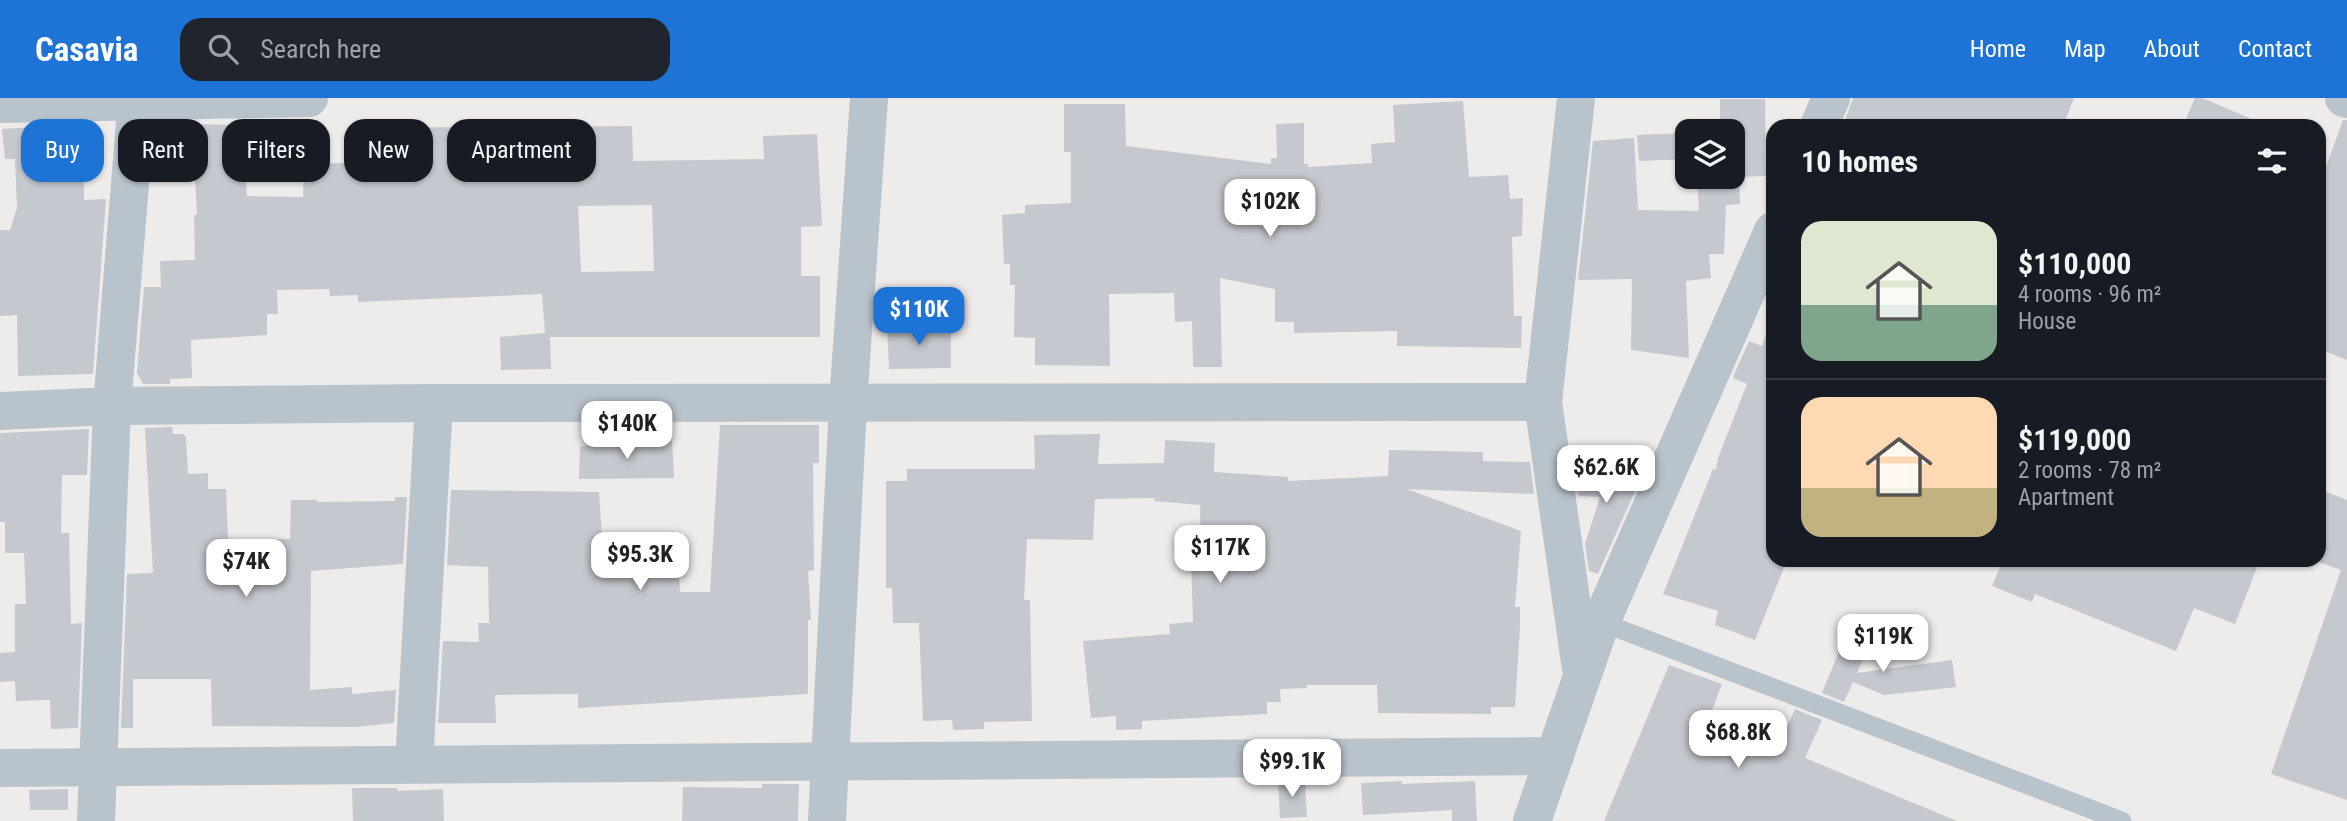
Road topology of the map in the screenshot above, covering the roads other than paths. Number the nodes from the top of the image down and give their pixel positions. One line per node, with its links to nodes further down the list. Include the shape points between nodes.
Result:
1 (309, 98): 5 (street)
2 (869, 98): 11 (street)
3 (1576, 98): 9 (street)
4 (1831, 98): 7 (street)
5 (137, 100): 6 (street); 12 (street)
6 (0, 104)
7 (1822, 119)
8 (1766, 247): 14 (street)
9 (1543, 402): 11 (street); 15 (street)
10 (434, 403): 11 (street); 12 (street); 18 (street)
11 (848, 404): 17 (street)
12 (113, 406): 13 (street); 20 (street)
13 (0, 411)
14 (1601, 622): 15 (street); 24 (lane)
15 (1582, 677): 16 (street)
16 (1555, 757): 17 (street); 23 (street)
17 (830, 763): 18 (street); 22 (street)
18 (414, 764): 20 (street)
19 (0, 768): 20 (street)
20 (98, 768): 21 (street)
21 (96, 821)
22 (827, 821)
23 (1532, 821)
24 (2122, 821)

